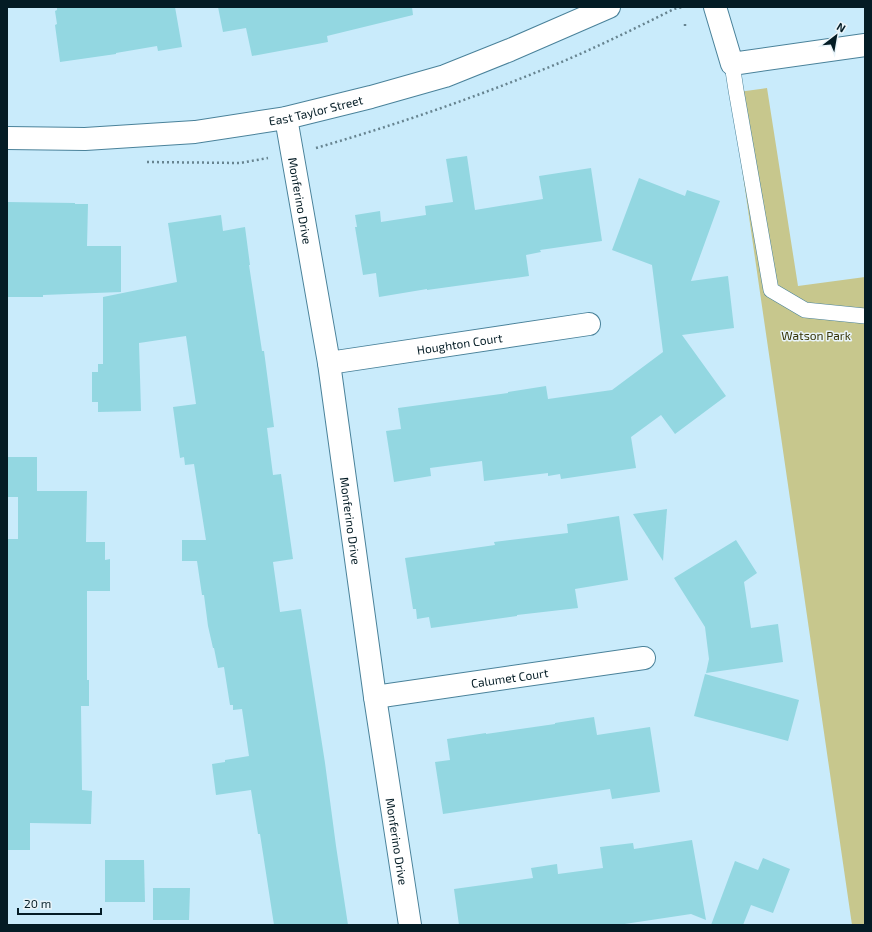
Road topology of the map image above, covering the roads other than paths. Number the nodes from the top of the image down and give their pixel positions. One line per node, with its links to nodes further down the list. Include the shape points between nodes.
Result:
1 (609, 7): 5 (street, East Taylor Street, via 445,76)
2 (715, 7): 4 (street)
3 (865, 45): 4 (street)
4 (732, 64): 7 (lane, via 772,290 805,310)
5 (286, 118): 6 (street, East Taylor Street, via 195,132 85,139); 9 (street, Monferino Drive)
6 (7, 138)
7 (865, 316)
8 (589, 324): 9 (street, Houghton Court)
9 (329, 363): 11 (street, Monferino Drive)
10 (644, 658): 11 (street, Calumet Court)
11 (375, 697): 12 (street, Monferino Drive)
12 (410, 925)

